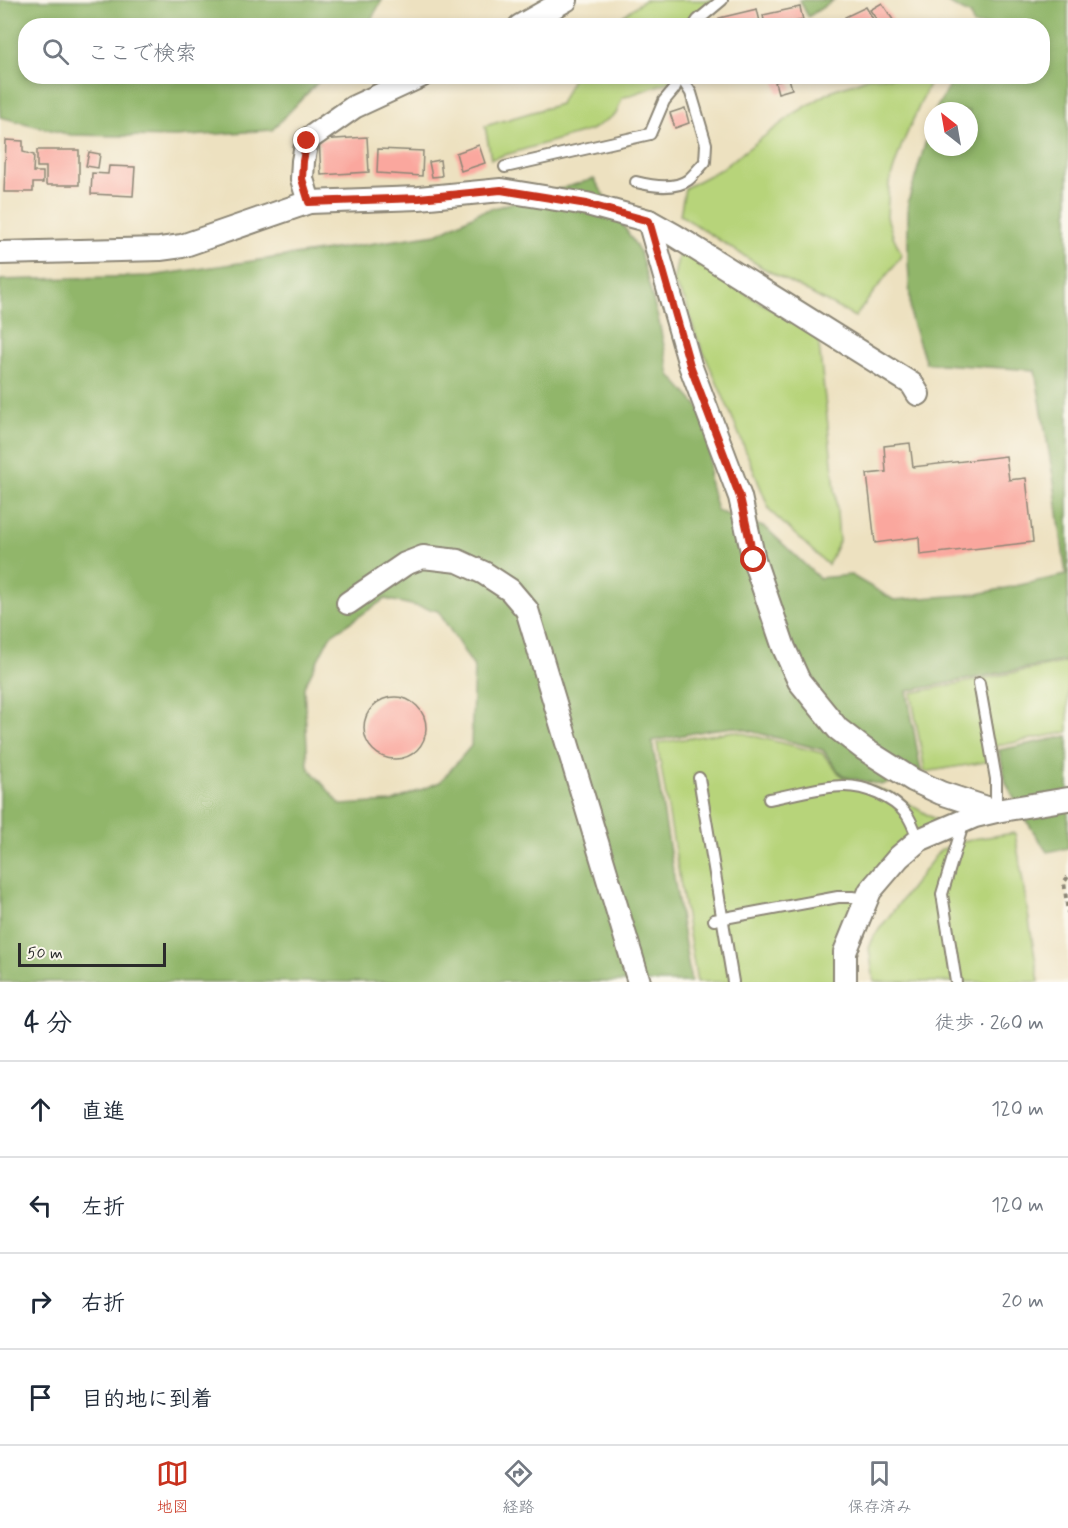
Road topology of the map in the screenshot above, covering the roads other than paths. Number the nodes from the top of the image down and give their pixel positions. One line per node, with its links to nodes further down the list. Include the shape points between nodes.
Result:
1 (566, 0): 3 (street)
2 (722, 0): 4 (lane)
3 (534, 18)
4 (700, 18)
5 (404, 84): 10 (street, via 354,107 307,141 302,179)
6 (676, 84): 8 (lane, via 650,134)
7 (685, 84): 9 (lane, via 706,144 705,162 686,181 672,186)
8 (505, 167)
9 (636, 182)
10 (309, 202): 11 (street, via 501,190 587,204); 12 (street, via 182,246)
11 (649, 221): 13 (street, via 912,384); 19 (street, via 690,365 740,497 754,560 799,681 838,729 864,749 913,780)
12 (0, 253)
13 (918, 394)
14 (348, 603): 24 (street, via 405,564 423,557 458,561 484,573 510,590 527,609)
15 (979, 683): 19 (lane, via 996,779)
16 (699, 778): 23 (lane)
17 (769, 799): 21 (lane, via 845,786 878,793 907,815)
18 (1068, 799): 19 (street)
19 (996, 811): 20 (street)
20 (964, 821): 21 (street); 27 (lane, via 942,894)
21 (919, 840): 22 (street, via 899,857)
22 (866, 899): 23 (lane, via 838,897); 26 (street, via 846,952)
23 (719, 919): 25 (lane)
24 (639, 982)
25 (733, 982)
26 (845, 982)
27 (956, 982)

